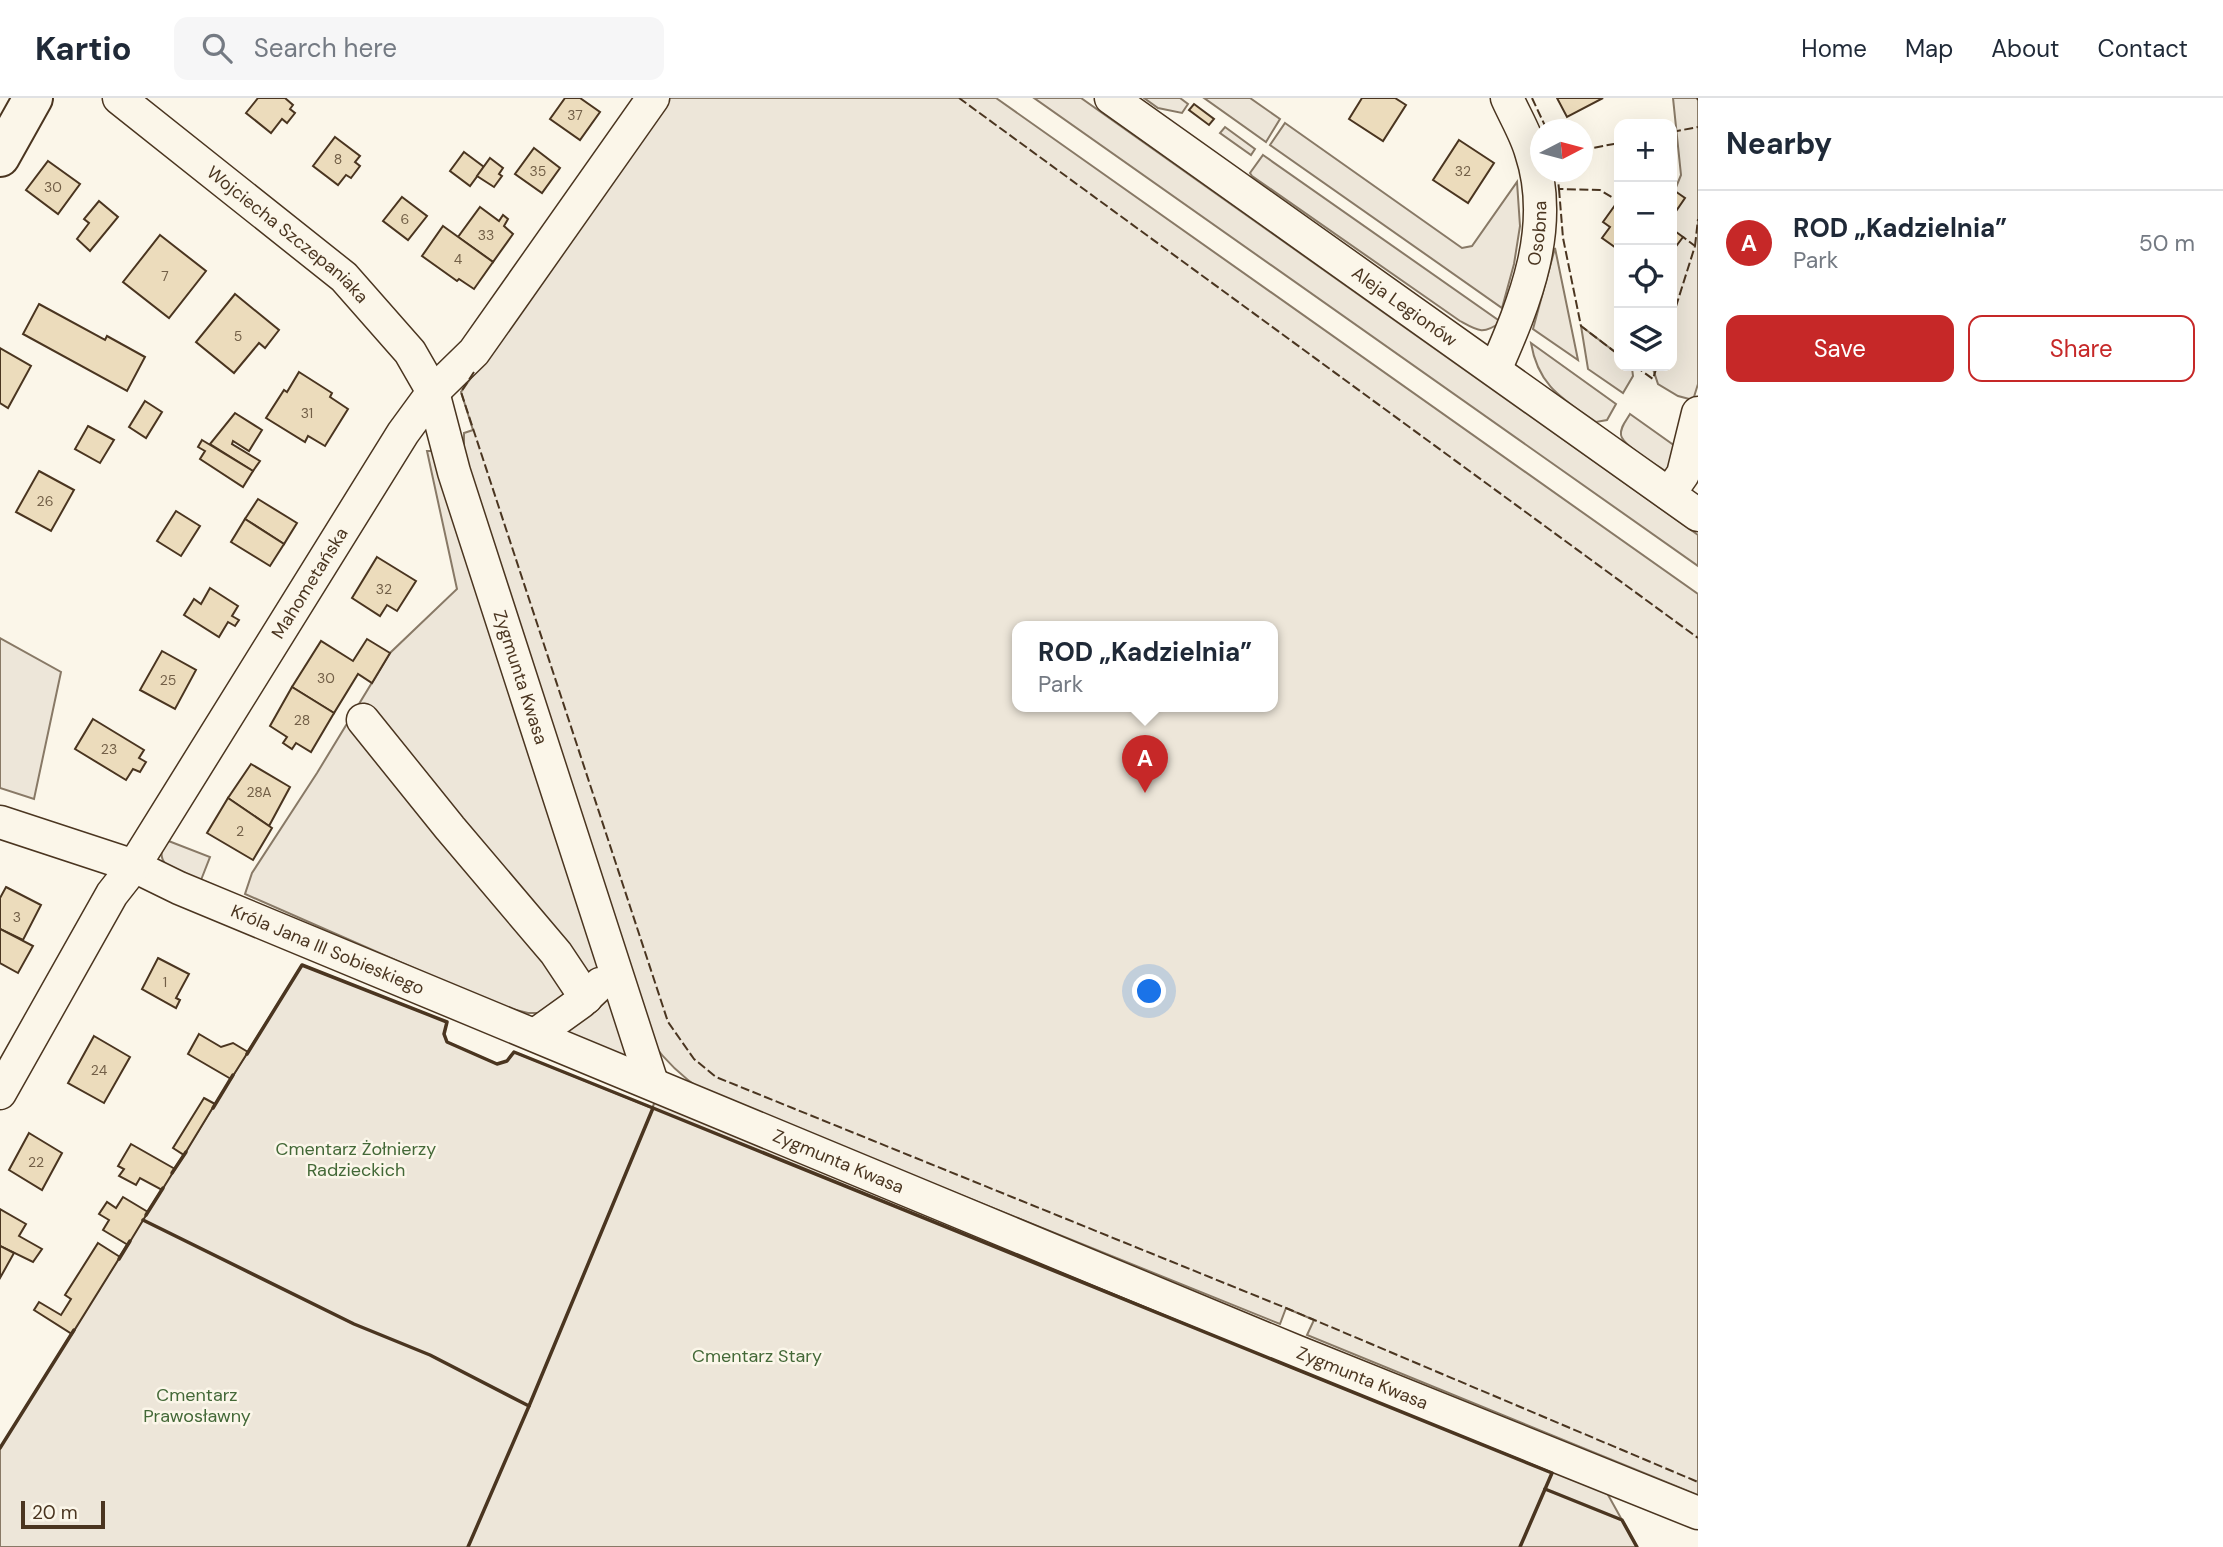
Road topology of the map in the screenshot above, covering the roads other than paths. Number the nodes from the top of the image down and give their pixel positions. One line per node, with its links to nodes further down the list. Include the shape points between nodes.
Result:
1 (33, 98): 6 (main road)
2 (119, 98): 8 (street, Wojciecha Szczepaniaka, via 344,277 410,352)
3 (653, 98): 8 (street, Mahometańska, via 474,352)
4 (1111, 98): 7 (street, Aleja Legionów)
5 (1507, 98): 7 (street, Osobna, via 1531,152 1541,200 1537,254)
6 (0, 158)
7 (1495, 370): 10 (street, Aleja Legionów)
8 (433, 392): 14 (street, Mahometańska); 15 (street, Zygmunta Kwasa, via 454,472)
9 (1698, 413): 10 (street, via 1682,474)
10 (1669, 494): 11 (street, Aleja Legionów)
11 (1698, 515)
12 (363, 720): 16 (street, via 556,953)
13 (0, 822): 14 (street, Króla Jana III Sobieskiego)
14 (134, 866): 17 (street, Króla Jana III Sobieskiego); 19 (street, Mahometańska, via 112,894)
15 (615, 970): 16 (street); 18 (street, Zygmunta Kwasa)
16 (586, 998): 17 (street)
17 (535, 1035): 18 (street, Króla Jana III Sobieskiego)
18 (652, 1083): 20 (street, Zygmunta Kwasa)
19 (0, 1093)
20 (1698, 1513)

